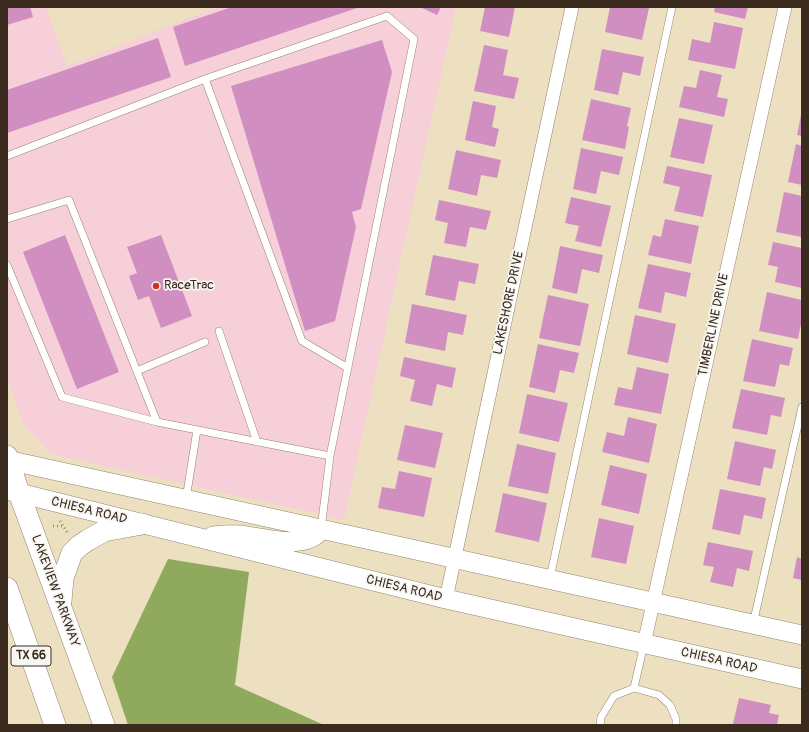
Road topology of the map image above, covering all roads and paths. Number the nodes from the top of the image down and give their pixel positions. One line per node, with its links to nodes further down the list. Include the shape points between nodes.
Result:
1 (572, 7): 25 (street, LAKESHORE DRIVE)
2 (672, 7): 26 (lane)
3 (784, 7): 29 (street, TIMBERLINE DRIVE)
4 (205, 79): 5 (lane); 10 (lane, via 302,341); 10 (lane, via 387,16 414,39)
5 (7, 156)
6 (7, 219): 11 (lane, via 70,200)
7 (7, 265): 13 (lane, via 62,396)
8 (219, 331): 15 (lane)
9 (205, 342): 11 (lane)
10 (348, 368): 16 (lane)
11 (137, 371): 13 (lane)
12 (802, 407): 31 (lane)
13 (157, 422): 14 (lane)
14 (197, 430): 15 (lane); 19 (lane)
15 (257, 442): 16 (lane)
16 (330, 456): 23 (lane)
17 (8, 459): 18 (main road, LAKEVIEW PARKWAY); 19 (main road)
18 (13, 492): 20 (main road, CHIESA ROAD); 30 (main road, LAKEVIEW PARKWAY)
19 (186, 500): 23 (main road)
20 (142, 524): 24 (main road, CHIESA ROAD); 30 (main road, via 104,531 72,553 63,578)
21 (53, 526): 22 (path)
22 (64, 526)
23 (321, 530): 24 (main road, via 310,539 299,541 281,541 239,534); 25 (main road)
24 (193, 537): 28 (main road, CHIESA ROAD)
25 (454, 559): 26 (main road); 28 (street, LAKESHORE DRIVE)
26 (550, 580): 29 (main road)
27 (7, 588): 36 (main road, TX 66)
28 (446, 599): 33 (main road, CHIESA ROAD)
29 (653, 602): 31 (main road); 33 (street, TIMBERLINE DRIVE)
30 (61, 608): 37 (main road, LAKEVIEW PARKWAY)
31 (753, 624): 32 (main road)
32 (802, 635)
33 (644, 644): 34 (main road, CHIESA ROAD); 35 (lane)
34 (802, 679)
35 (634, 688): 38 (lane, via 614,696 601,717); 39 (lane, via 659,695 670,705)
36 (55, 725)
37 (104, 725)
38 (600, 725)
39 (676, 725)

